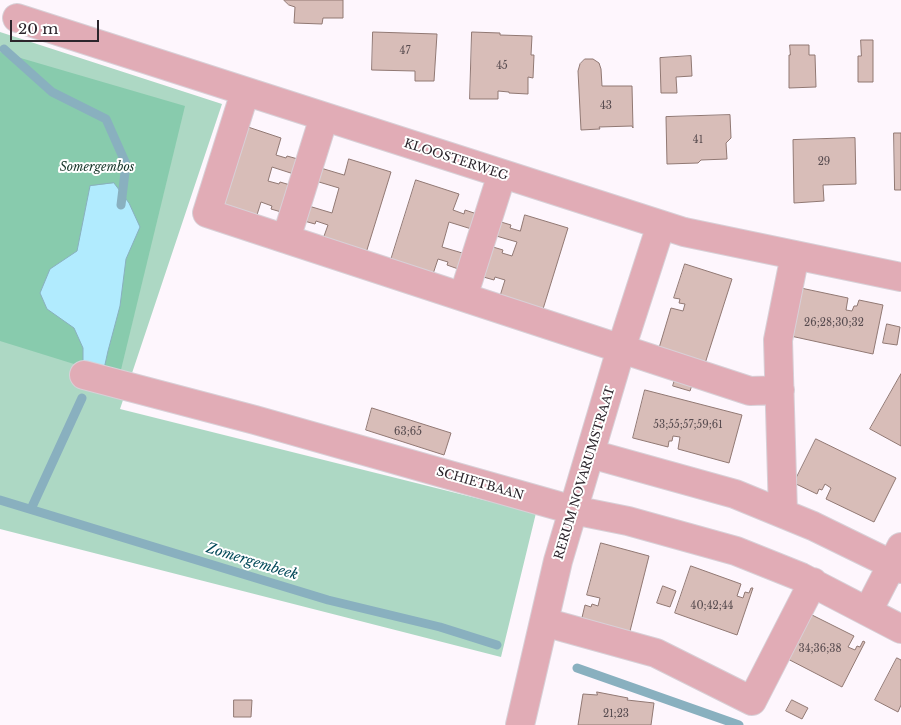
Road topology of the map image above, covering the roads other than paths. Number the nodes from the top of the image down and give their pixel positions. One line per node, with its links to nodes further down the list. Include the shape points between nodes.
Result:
1 (17, 18): 2 (street, KLOOSTERWEG)
2 (245, 92): 3 (street, KLOOSTERWEG); 6 (street, via 207,212)
3 (324, 117): 4 (street, KLOOSTERWEG); 6 (street)
4 (502, 174): 5 (street, KLOOSTERWEG); 9 (street)
5 (661, 225): 7 (street, KLOOSTERWEG); 10 (street, RERUM NOVARUMSTRAAT)
6 (286, 239): 9 (street)
7 (795, 255): 8 (street, KLOOSTERWEG); 12 (street)
8 (901, 277)
9 (463, 297): 10 (street)
10 (621, 349): 12 (street); 13 (street, RERUM NOVARUMSTRAAT)
11 (95, 378): 14 (street, SCHIETBAAN)
12 (766, 391): 15 (street)
13 (591, 454): 14 (street, RERUM NOVARUMSTRAAT); 15 (street, via 736,494)
14 (573, 510): 17 (street, SCHIETBAAN, via 628,521 736,551); 19 (street, RERUM NOVARUMSTRAAT)
15 (783, 513): 16 (street)
16 (898, 560): 18 (street)
17 (812, 582): 18 (street, SCHIETBAAN); 19 (street, via 752,701 656,653)
18 (868, 611): 20 (street, SCHIETBAAN)
19 (544, 622): 21 (street, RERUM NOVARUMSTRAAT)
20 (901, 630)
21 (520, 725)

